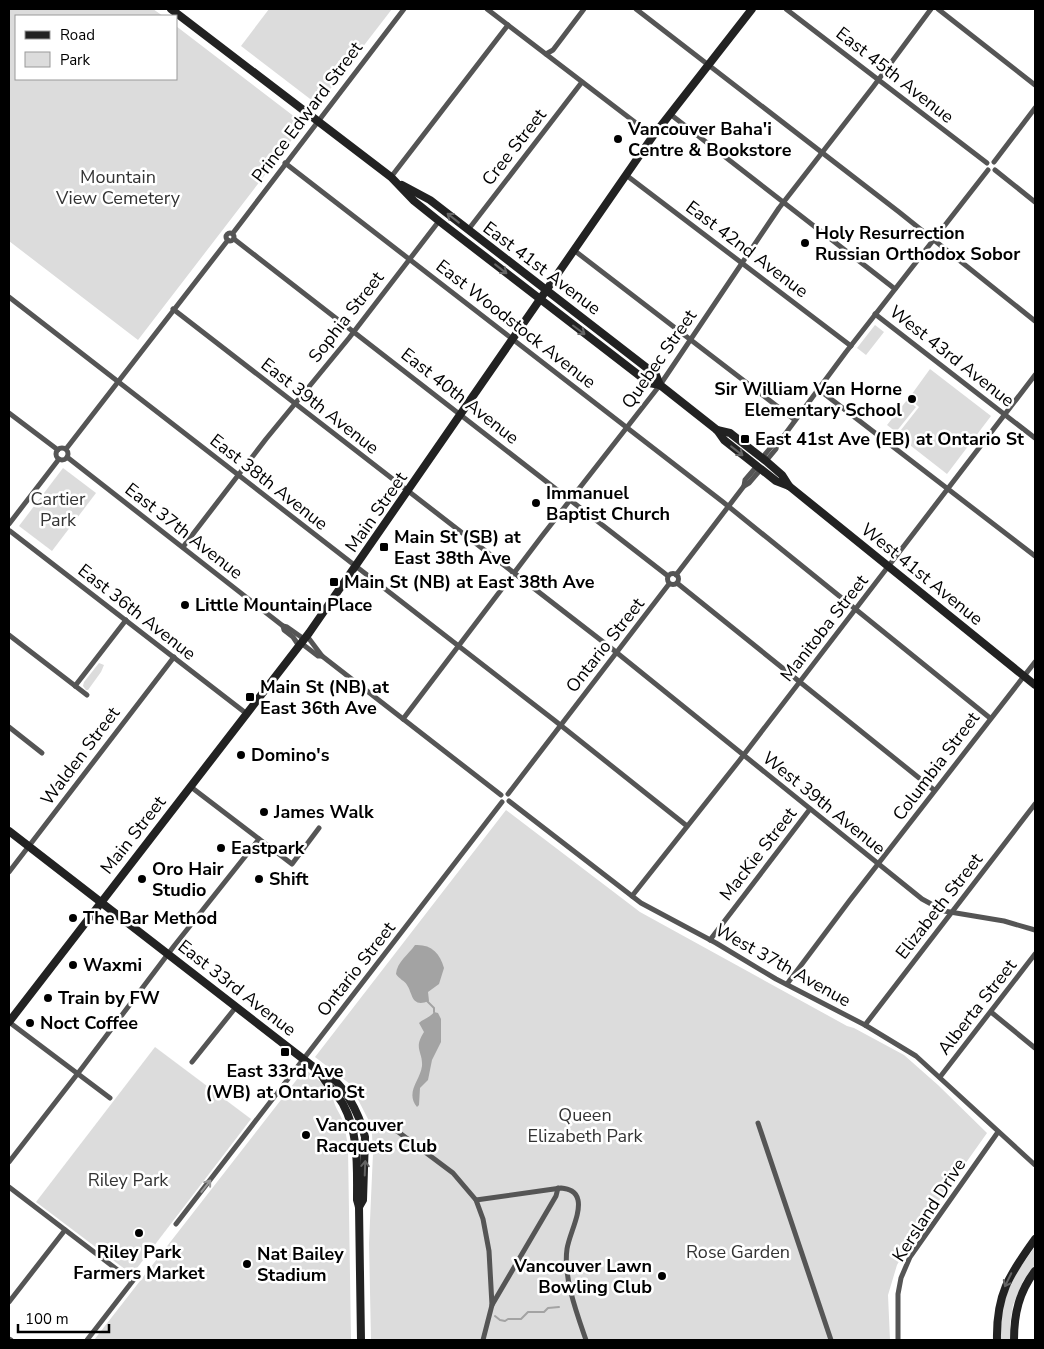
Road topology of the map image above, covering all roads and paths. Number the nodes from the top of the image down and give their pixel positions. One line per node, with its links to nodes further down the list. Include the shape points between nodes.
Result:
1 (404, 9): 18 (street, Prince Edward Street)
2 (487, 9): 10 (street)
3 (584, 9): 11 (street, via 553,50)
4 (636, 9): 12 (street)
5 (752, 9): 12 (main road, Main Street)
6 (786, 9): 13 (street, East 45th Avenue)
7 (931, 9): 13 (street, Quebec Street)
8 (938, 9): 15 (street)
9 (177, 10): 18 (main road, East 41st Avenue)
10 (508, 25): 11 (street); 27 (street)
11 (546, 54): 14 (street)
12 (709, 64): 17 (main road, Main Street); 20 (street)
13 (879, 79): 20 (street, Quebec Street); 23 (street, East 45th Avenue)
14 (582, 82): 19 (street); 32 (street, Cree Street)
15 (1035, 85)
16 (1035, 108): 21 (street)
17 (670, 114): 19 (main road, Main Street); 30 (street)
18 (317, 120): 22 (street, Prince Edward Street); 27 (main road, East 41st Avenue)
19 (653, 136): 26 (main road, Main Street)
20 (823, 152): 30 (street, Quebec Street); 34 (street)
21 (994, 162): 23 (street); 25 (street)
22 (286, 163): 33 (street, Prince Edward Street); 36 (street, East Woodstock Avenue)
23 (987, 163): 24 (street)
24 (988, 170): 25 (street); 34 (street)
25 (995, 170): 29 (street)
26 (626, 175): 35 (main road, Main Street); 37 (street, East 42nd Avenue)
27 (391, 177): 28 (main road, East 41st Avenue)
28 (398, 183): 31 (main road, East 41st Avenue); 32 (main road, East 41st Avenue, one-way to 28, via 420,194)
29 (1035, 202)
30 (783, 203): 37 (street, Quebec Street); 38 (street)
31 (439, 221): 36 (street, Sophia Street); 41 (main road, East 41st Avenue, one-way to 41)
32 (468, 230): 39 (main road, East 41st Avenue)
33 (232, 237): 42 (street, Prince Edward Street); 45 (street, East 40th Avenue)
34 (933, 240): 38 (street); 44 (street)
35 (575, 250): 39 (main road, Main Street); 46 (street)
36 (409, 259): 45 (street, Sophia Street); 47 (street, East Woodstock Avenue)
37 (743, 264): 46 (street, Quebec Street); 48 (street, East 42nd Avenue)
38 (894, 289): 43 (street)
39 (547, 291): 41 (main road, Main Street); 51 (main road, East 41st Avenue, via 656,376)
40 (9, 297): 50 (street, East 38th Avenue)
41 (541, 300): 47 (main road, Main Street); 51 (main road, East 41st Avenue, one-way to 51, via 649,383)
42 (173, 309): 50 (street, Prince Edward Street); 53 (street, East 39th Avenue)
43 (875, 314): 48 (street); 55 (street, West 43rd Avenue)
44 (1035, 321)
45 (353, 332): 53 (street, Sophia Street); 56 (street, East 40th Avenue)
46 (691, 339): 51 (street, Quebec Street); 57 (street)
47 (514, 340): 56 (main road, Main Street); 58 (street, East Woodstock Avenue)
48 (851, 346): 52 (street)
49 (1035, 375): 55 (street, Manitoba Street)
50 (118, 382): 61 (street, Prince Edward Street); 67 (street, East 38th Avenue)
51 (660, 385): 58 (street, Quebec Street); 59 (main road, East 41st Avenue)
52 (818, 389): 57 (street); 69 (street)
53 (294, 403): 67 (street, Sophia Street); 70 (street, East 39th Avenue)
54 (9, 413): 62 (street)
55 (1005, 414): 60 (street, West 43rd Avenue); 69 (street, Manitoba Street)
56 (461, 415): 70 (main road, Main Street); 71 (street, East 40th Avenue)
57 (795, 420): 65 (street, via 776,449)
58 (627, 428): 71 (street, Quebec Street); 72 (street, East Woodstock Avenue)
59 (718, 430): 65 (main road, East 41st Avenue, via 730,433); 66 (main road, East 41st Avenue, one-way to 66, via 724,440)
60 (1035, 438)
61 (66, 449): 62 (street); 63 (street)
62 (58, 450): 64 (street)
63 (67, 457): 64 (street); 75 (street, East 37th Avenue)
64 (59, 458): 73 (street)
65 (764, 460): 68 (main road, West 41st Avenue, via 782,475)
66 (759, 467): 68 (main road, West 41st Avenue, via 776,481); 72 (street)
67 (238, 475): 75 (street, Sophia Street); 78 (street, East 38th Avenue)
68 (789, 486): 77 (main road, West 41st Avenue)
69 (948, 488): 76 (street); 77 (street, Manitoba Street)
70 (408, 492): 78 (main road, Main Street); 79 (street, East 39th Avenue)
71 (570, 500): 79 (street, Quebec Street); 81 (street, East 40th Avenue)
72 (729, 506): 80 (street); 84 (street, East Woodstock Avenue)
73 (9, 524): 74 (street)
74 (9, 531): 85 (street, East 36th Avenue)
75 (183, 547): 86 (street, East 37th Avenue)
76 (1035, 556)
77 (889, 566): 84 (street, Manitoba Street); 94 (main road, West 41st Avenue)
78 (356, 567): 88 (main road, Main Street); 89 (street, East 38th Avenue)
79 (514, 573): 89 (street, Quebec Street); 90 (street, East 39th Avenue)
80 (676, 575): 81 (street); 82 (street)
81 (668, 576): 83 (street)
82 (677, 583): 83 (street); 95 (street)
83 (669, 584): 90 (street, Ontario Street)
84 (856, 610): 95 (street, Manitoba Street); 100 (street, East Woodstock Avenue)
85 (126, 620): 92 (street, East 36th Avenue); 96 (street)
86 (283, 626): 88 (street, East 37th Avenue, via 284,630); 88 (street, East 37th Avenue, via 288,626)
87 (9, 635): 96 (street)
88 (303, 641): 91 (street, East 37th Avenue); 91 (street, East 37th Avenue, via 321,652); 99 (main road, Main Street)
89 (459, 646): 101 (street, Quebec Street); 102 (street, East 38th Avenue)
90 (617, 652): 102 (street, Ontario Street); 105 (street, West 39th Avenue)
91 (322, 656): 101 (street, East 37th Avenue)
92 (174, 657): 99 (street, East 36th Avenue); 118 (street, Walden Street)
93 (1035, 662): 94 (street, Columbia Street)
94 (1024, 676): 97 (main road, West 41st Avenue); 100 (street, Columbia Street)
95 (800, 682): 105 (street, Manitoba Street); 107 (street)
96 (75, 686): 98 (street)
97 (1035, 686)
98 (87, 696)
99 (247, 714): 106 (main road, Main Street)
100 (990, 718): 107 (street, Columbia Street)
101 (403, 719): 109 (street, East 37th Avenue)
102 (560, 725): 108 (street, Ontario Street); 114 (street, East 38th Avenue)
103 (9, 727): 104 (street)
104 (42, 753)
105 (744, 755): 113 (street, West 39th Avenue); 114 (street, Manitoba Street)
106 (191, 787): 117 (street); 122 (main road, Main Street)
107 (934, 790): 119 (street, Columbia Street)
108 (508, 794): 109 (street); 110 (street)
109 (501, 795): 111 (street)
110 (509, 801): 111 (street); 121 (street, West 37th Avenue)
111 (502, 802): 134 (street, Ontario Street)
112 (1035, 804): 123 (street, Elizabeth Street)
113 (810, 809): 119 (street, West 39th Avenue); 125 (street, MacKie Street)
114 (687, 826): 121 (street, Manitoba Street)
115 (319, 828): 117 (street, via 292,864)
116 (9, 831): 118 (main road, East 33rd Avenue)
117 (259, 839): 126 (street)
118 (28, 846): 120 (street, Walden Street); 122 (main road, East 33rd Avenue)
119 (878, 865): 123 (street, West 39th Avenue, via 927,902); 128 (street, Columbia Street)
120 (9, 872)
121 (632, 896): 125 (street, West 37th Avenue)
122 (100, 902): 126 (main road, East 33rd Avenue); 131 (main road, Main Street)
123 (952, 913): 124 (street, West 39th Avenue, via 1004,921); 132 (street, Elizabeth Street)
124 (1035, 930)
125 (710, 940): 128 (street, West 37th Avenue)
126 (168, 954): 129 (main road, East 33rd Avenue); 137 (street)
127 (1035, 954): 130 (street, Alberta Street)
128 (787, 984): 132 (street, West 37th Avenue)
129 (236, 1007): 134 (main road, East 33rd Avenue); 135 (street)
130 (991, 1012): 133 (street); 138 (street, Alberta Street)
131 (9, 1022): 137 (street)
132 (865, 1026): 138 (street, West 37th Avenue, via 916,1056)
133 (1035, 1048)
134 (304, 1059): 136 (main road, East 33rd Avenue); 150 (street, Ontario Street, one-way to 134)
135 (192, 1062)
136 (320, 1072): 141 (main road, via 328,1074 343,1090); 142 (main road, via 341,1101)
137 (77, 1074): 139 (street); 144 (street)
138 (940, 1077): 143 (street, West 37th Avenue)
139 (110, 1098)
140 (758, 1123): 160 (street)
141 (363, 1128): 142 (street); 148 (street, via 382,1126 397,1131 453,1173); 149 (main road, one-way to 141, via 364,1200)
142 (354, 1131): 149 (main road)
143 (998, 1132): 145 (street, West 37th Avenue); 161 (street, Kersland Drive, via 910,1256 898,1294)
144 (9, 1162)
145 (1035, 1165)
146 (9, 1187): 151 (street)
147 (558, 1188): 148 (street); 155 (street); 159 (street, via 573,1191 579,1202 566,1260)
148 (476, 1200): 155 (street, via 489,1251)
149 (359, 1207): 157 (main road)
150 (176, 1224)
151 (65, 1230): 154 (street); 156 (street, via 134,1280)
152 (1035, 1239): 162 (main road, one-way to 162, via 1009,1277 1001,1296)
153 (1035, 1271): 163 (main road, via 1015,1314)
154 (9, 1302)
155 (492, 1305): 158 (street)
156 (87, 1340)
157 (361, 1340)
158 (483, 1340)
159 (586, 1340)
160 (831, 1340)
161 (898, 1340)
162 (996, 1340)
163 (1014, 1340)

